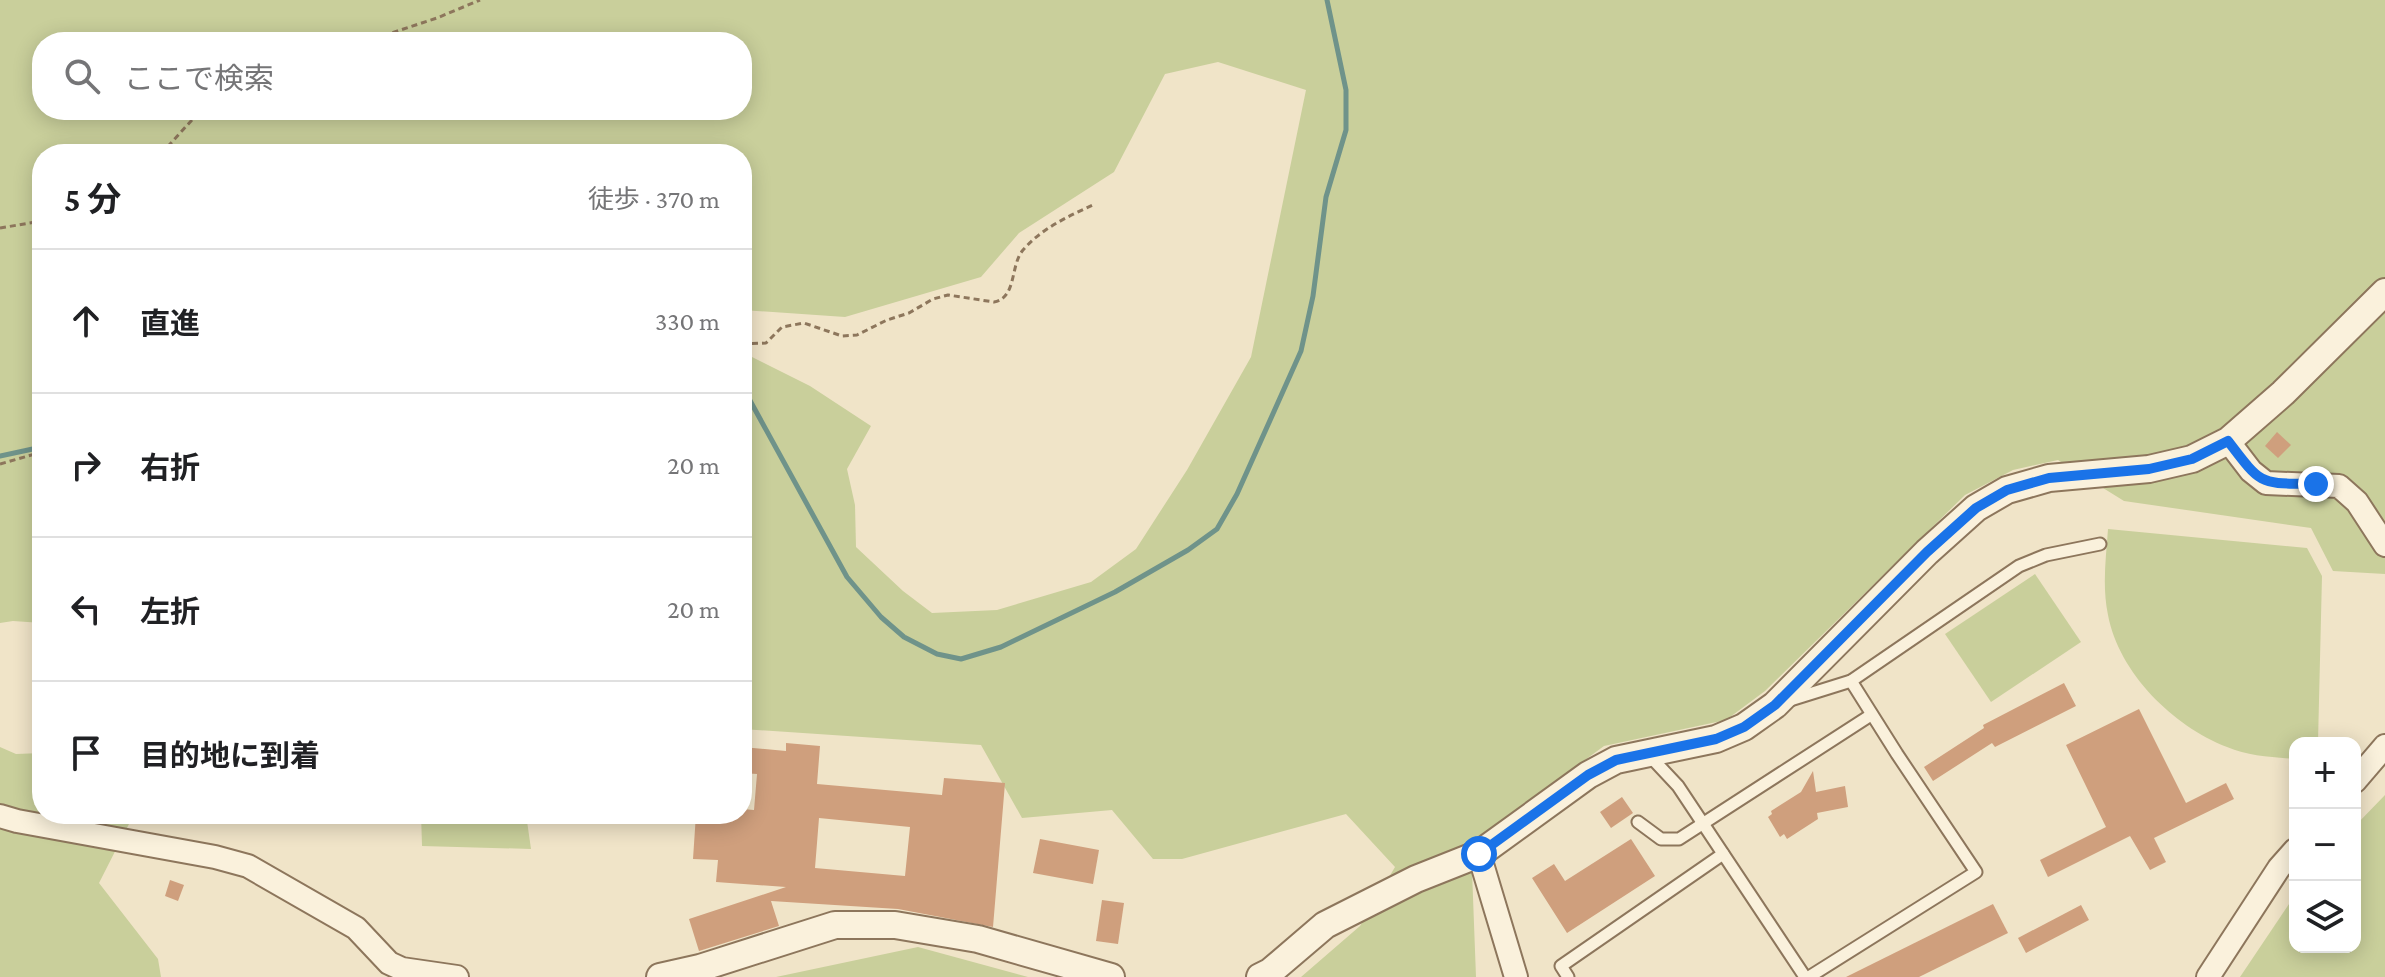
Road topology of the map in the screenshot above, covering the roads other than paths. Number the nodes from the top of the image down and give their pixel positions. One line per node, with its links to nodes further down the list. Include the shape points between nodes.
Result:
1 (2385, 292): 2 (street)
2 (2228, 441): 4 (street, via 2266,483 2339,486 2357,502); 6 (street, via 2192,459 2149,469 2049,478 1996,496 1927,552)
3 (2100, 544): 5 (lane, via 2019,566)
4 (2385, 545)
5 (1851, 681): 6 (lane); 7 (lane)
6 (1775, 705): 9 (street, via 1716,739)
7 (1871, 715): 13 (lane); 25 (lane, via 1976,872)
8 (2385, 746): 10 (street)
9 (1647, 753): 13 (lane); 16 (street, via 1616,760 1588,775)
10 (2361, 774)
11 (0, 816): 14 (street)
12 (1638, 822): 13 (lane, via 1661,839 1679,839)
13 (1703, 823): 17 (lane)
14 (32, 824)
15 (34, 824): 19 (street, via 248,866 356,928 389,963)
16 (1479, 854): 22 (street, via 1325,925); 23 (street)
17 (1723, 854): 24 (lane, via 1561,966); 25 (lane)
18 (2289, 857): 26 (street)
19 (457, 977)
20 (660, 977): 21 (street, via 835,925 895,925 978,939)
21 (1111, 977)
22 (1260, 977)
23 (1516, 977)
24 (1568, 977)
25 (1807, 977)
26 (2208, 977)

